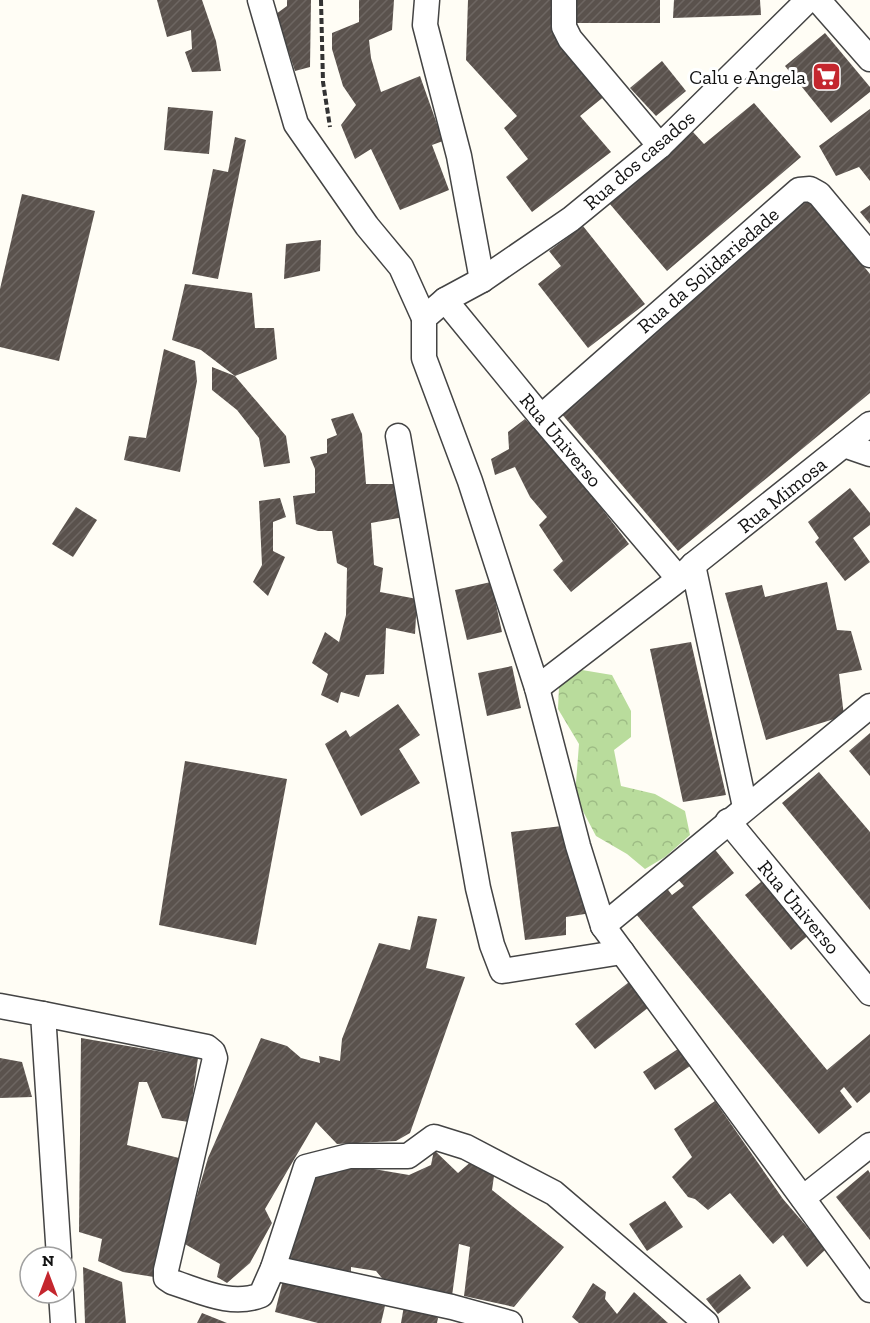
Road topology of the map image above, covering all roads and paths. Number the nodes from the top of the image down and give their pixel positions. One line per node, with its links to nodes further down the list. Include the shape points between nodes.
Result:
1 (260, 0): 13 (street, via 296,124 367,226 401,267)
2 (321, 0): 8 (path, via 323,82)
3 (427, 0): 11 (street, via 425,25 459,156)
4 (564, 0): 9 (street, via 564,27 570,39)
5 (808, 0): 9 (street, Rua dos casados)
6 (818, 0): 7 (street)
7 (870, 59)
8 (331, 139)
9 (660, 146): 11 (street, Rua dos casados, via 571,219)
10 (870, 255): 14 (street, Rua da Solidariedade, via 819,194 810,189 799,190)
11 (482, 280): 12 (street, Rua dos casados)
12 (445, 300): 13 (street, Rua dos casados); 14 (street, Rua Universo)
13 (424, 318): 20 (street, via 424,358 470,482)
14 (541, 417): 19 (street, Rua Universo)
15 (870, 424): 17 (street, Rua Mimosa)
16 (398, 436): 24 (street, via 478,888 502,971)
17 (844, 445): 18 (street); 19 (street, Rua Mimosa)
18 (870, 454)
19 (686, 572): 20 (street, Rua Mimosa); 22 (street, Rua Universo)
20 (537, 688): 23 (street)
21 (870, 706): 22 (street)
22 (736, 814): 23 (street); 25 (street, Rua Universo)
23 (603, 926): 24 (street)
24 (622, 952): 29 (street)
25 (870, 993)
26 (0, 1006): 27 (street)
27 (43, 1014): 30 (street); 31 (street, via 207,1047 213,1052 215,1058 166,1278 231,1300 248,1300 261,1295)
28 (868, 1150): 29 (street)
29 (803, 1198): 32 (street)
30 (58, 1245)
31 (273, 1268): 35 (street); 36 (street, via 306,1167 349,1156 408,1156 434,1137 466,1147 554,1193)
32 (870, 1290)
33 (62, 1305): 34 (street)
34 (63, 1323)
35 (510, 1323)
36 (706, 1323)

